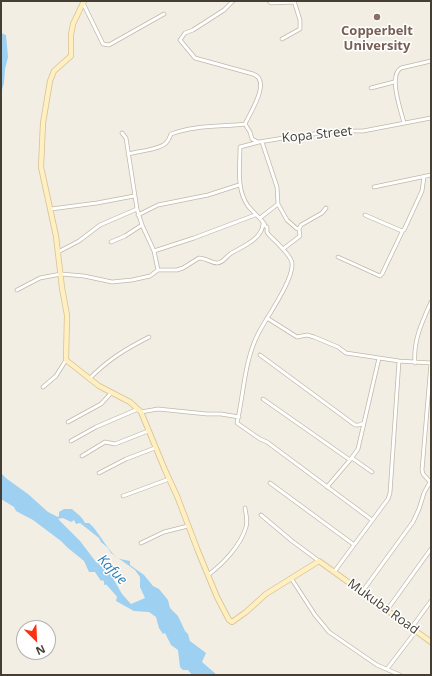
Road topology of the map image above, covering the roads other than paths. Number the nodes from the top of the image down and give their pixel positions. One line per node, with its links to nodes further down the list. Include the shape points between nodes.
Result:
1 (232, 1): 12 (street, via 224,10 185,33 180,40 196,58 254,74 260,78 261,88)
2 (269, 1): 3 (street)
3 (294, 1): 6 (street, via 300,29)
4 (83, 2): 5 (street, via 103,44 106,45); 23 (street, via 73,24 71,56 51,76 44,116 41,167)
5 (164, 14)
6 (282, 39)
7 (431, 61): 8 (street, via 398,70)
8 (394, 82): 9 (street); 11 (street)
9 (371, 88)
10 (431, 118): 11 (street, Kopa Street)
11 (404, 123): 14 (street, Kopa Street)
12 (244, 124): 14 (street, via 252,139); 15 (street, via 206,126 180,131 171,134 163,145)
13 (122, 133): 15 (street, via 126,138)
14 (260, 142): 18 (street, Kopa Street, via 240,147); 21 (street, via 277,187)
15 (128, 154): 20 (street)
16 (431, 175): 17 (street)
17 (424, 177): 19 (street); 32 (street, via 422,191)
18 (239, 185): 25 (street, via 215,193 158,205); 26 (street, via 245,201)
19 (374, 188)
20 (134, 196): 23 (street); 24 (street)
21 (278, 204): 28 (street); 31 (street, via 287,220)
22 (326, 208): 31 (street, via 322,213 301,224)
23 (51, 209): 36 (street)
24 (136, 209): 25 (street); 36 (street, via 100,225)
25 (138, 215): 30 (street)
26 (255, 215): 28 (street); 35 (street)
27 (365, 215): 32 (street)
28 (260, 218): 29 (street)
29 (263, 222): 34 (street, via 269,235); 38 (street, via 262,229 251,242 220,263 199,258 183,268)
30 (142, 225): 33 (street); 35 (street)
31 (299, 229): 34 (street, via 300,236)
32 (403, 230): 37 (street, via 380,276)
33 (111, 242)
34 (283, 249): 42 (street, via 291,261 291,271)
35 (154, 251): 38 (street)
36 (58, 252): 39 (street)
37 (338, 257)
38 (158, 270): 39 (street, via 150,276 118,282)
39 (61, 274): 40 (street, via 40,278); 46 (street, via 67,315)
40 (17, 290)
41 (431, 303): 48 (street, via 416,341)
42 (267, 318): 45 (street, via 297,337 314,337 338,346 346,353); 55 (street, via 252,347)
43 (149, 338): 50 (street, via 120,352)
44 (260, 355): 57 (street, via 355,425)
45 (379, 358): 47 (street); 57 (street)
46 (66, 360): 50 (street); 51 (street, via 56,376)
47 (399, 361): 48 (street); 72 (street, via 391,487 388,499)
48 (415, 363): 49 (street)
49 (431, 363): 66 (street, via 422,470)
50 (89, 379): 52 (street)
51 (44, 387)
52 (111, 393): 54 (street, via 130,402); 56 (street, via 101,404)
53 (263, 398): 62 (street)
54 (139, 410): 55 (street, via 158,409); 58 (street); 59 (street, via 96,426)
55 (239, 417): 68 (street, via 237,423 242,427 267,442)
56 (68, 422)
57 (364, 423): 62 (street, via 358,450)
58 (148, 431): 60 (street); 61 (street, via 115,444 105,442)
59 (71, 441)
60 (155, 448): 64 (street); 65 (street)
61 (82, 456)
62 (351, 459): 63 (street); 68 (street)
63 (372, 472)
64 (99, 473)
65 (169, 479): 69 (street); 73 (street)
66 (431, 482): 81 (street, via 413,522)
67 (270, 483): 75 (street)
68 (328, 487): 72 (street)
69 (124, 496)
70 (245, 508): 79 (street, via 247,525 238,545)
71 (261, 515): 77 (street)
72 (372, 520): 75 (street)
73 (188, 526): 74 (street, via 164,532); 79 (street)
74 (141, 543)
75 (353, 544): 78 (street)
76 (431, 549): 83 (street)
77 (319, 561): 78 (street, Mukuba Road); 80 (street)
78 (334, 572): 81 (street, Mukuba Road)
79 (208, 575): 80 (street, via 223,610 232,622 266,594)
80 (291, 578): 86 (street, via 312,612 329,632)
81 (362, 592): 83 (street, Mukuba Road)
82 (431, 601): 84 (street)
83 (387, 610): 84 (street, Mukuba Road)
84 (414, 629): 85 (street, Mukuba Road); 86 (street)
85 (431, 642)
86 (387, 669): 87 (street)
87 (400, 675)

